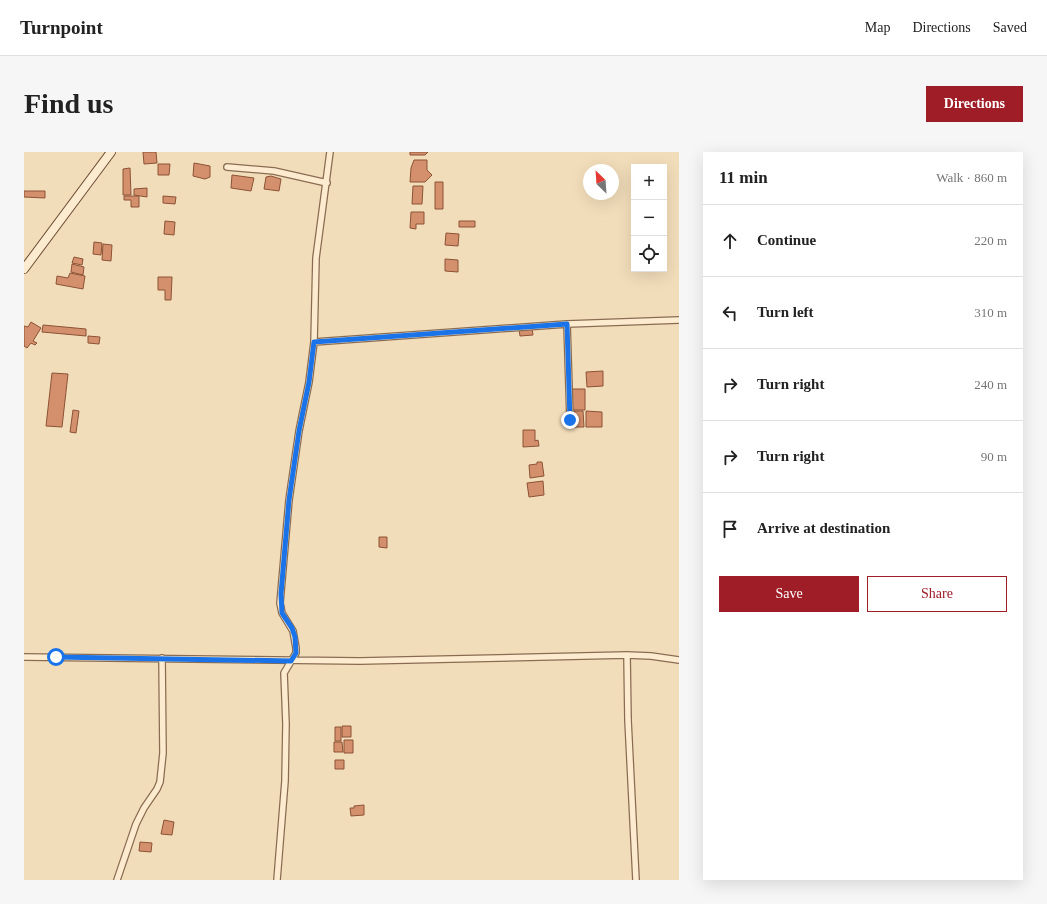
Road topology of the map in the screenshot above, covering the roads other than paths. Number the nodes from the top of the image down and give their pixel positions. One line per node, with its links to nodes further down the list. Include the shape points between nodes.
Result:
1 (110, 152): 5 (street)
2 (330, 152): 4 (street)
3 (227, 167): 4 (street, via 274,171)
4 (326, 182): 8 (street, via 316,258)
5 (24, 269)
6 (679, 320): 7 (street)
7 (567, 324): 8 (street); 9 (street)
8 (314, 342): 14 (street, via 289,500 281,594 282,613 295,637 296,653)
9 (570, 420)
10 (627, 655): 13 (street); 14 (street); 17 (street)
11 (24, 657): 12 (street)
12 (162, 658): 14 (street); 15 (street, via 163,753 160,782 136,824)
13 (679, 660)
14 (291, 661): 16 (street, via 284,673 285,781)
15 (117, 880)
16 (277, 880)
17 (636, 880)

